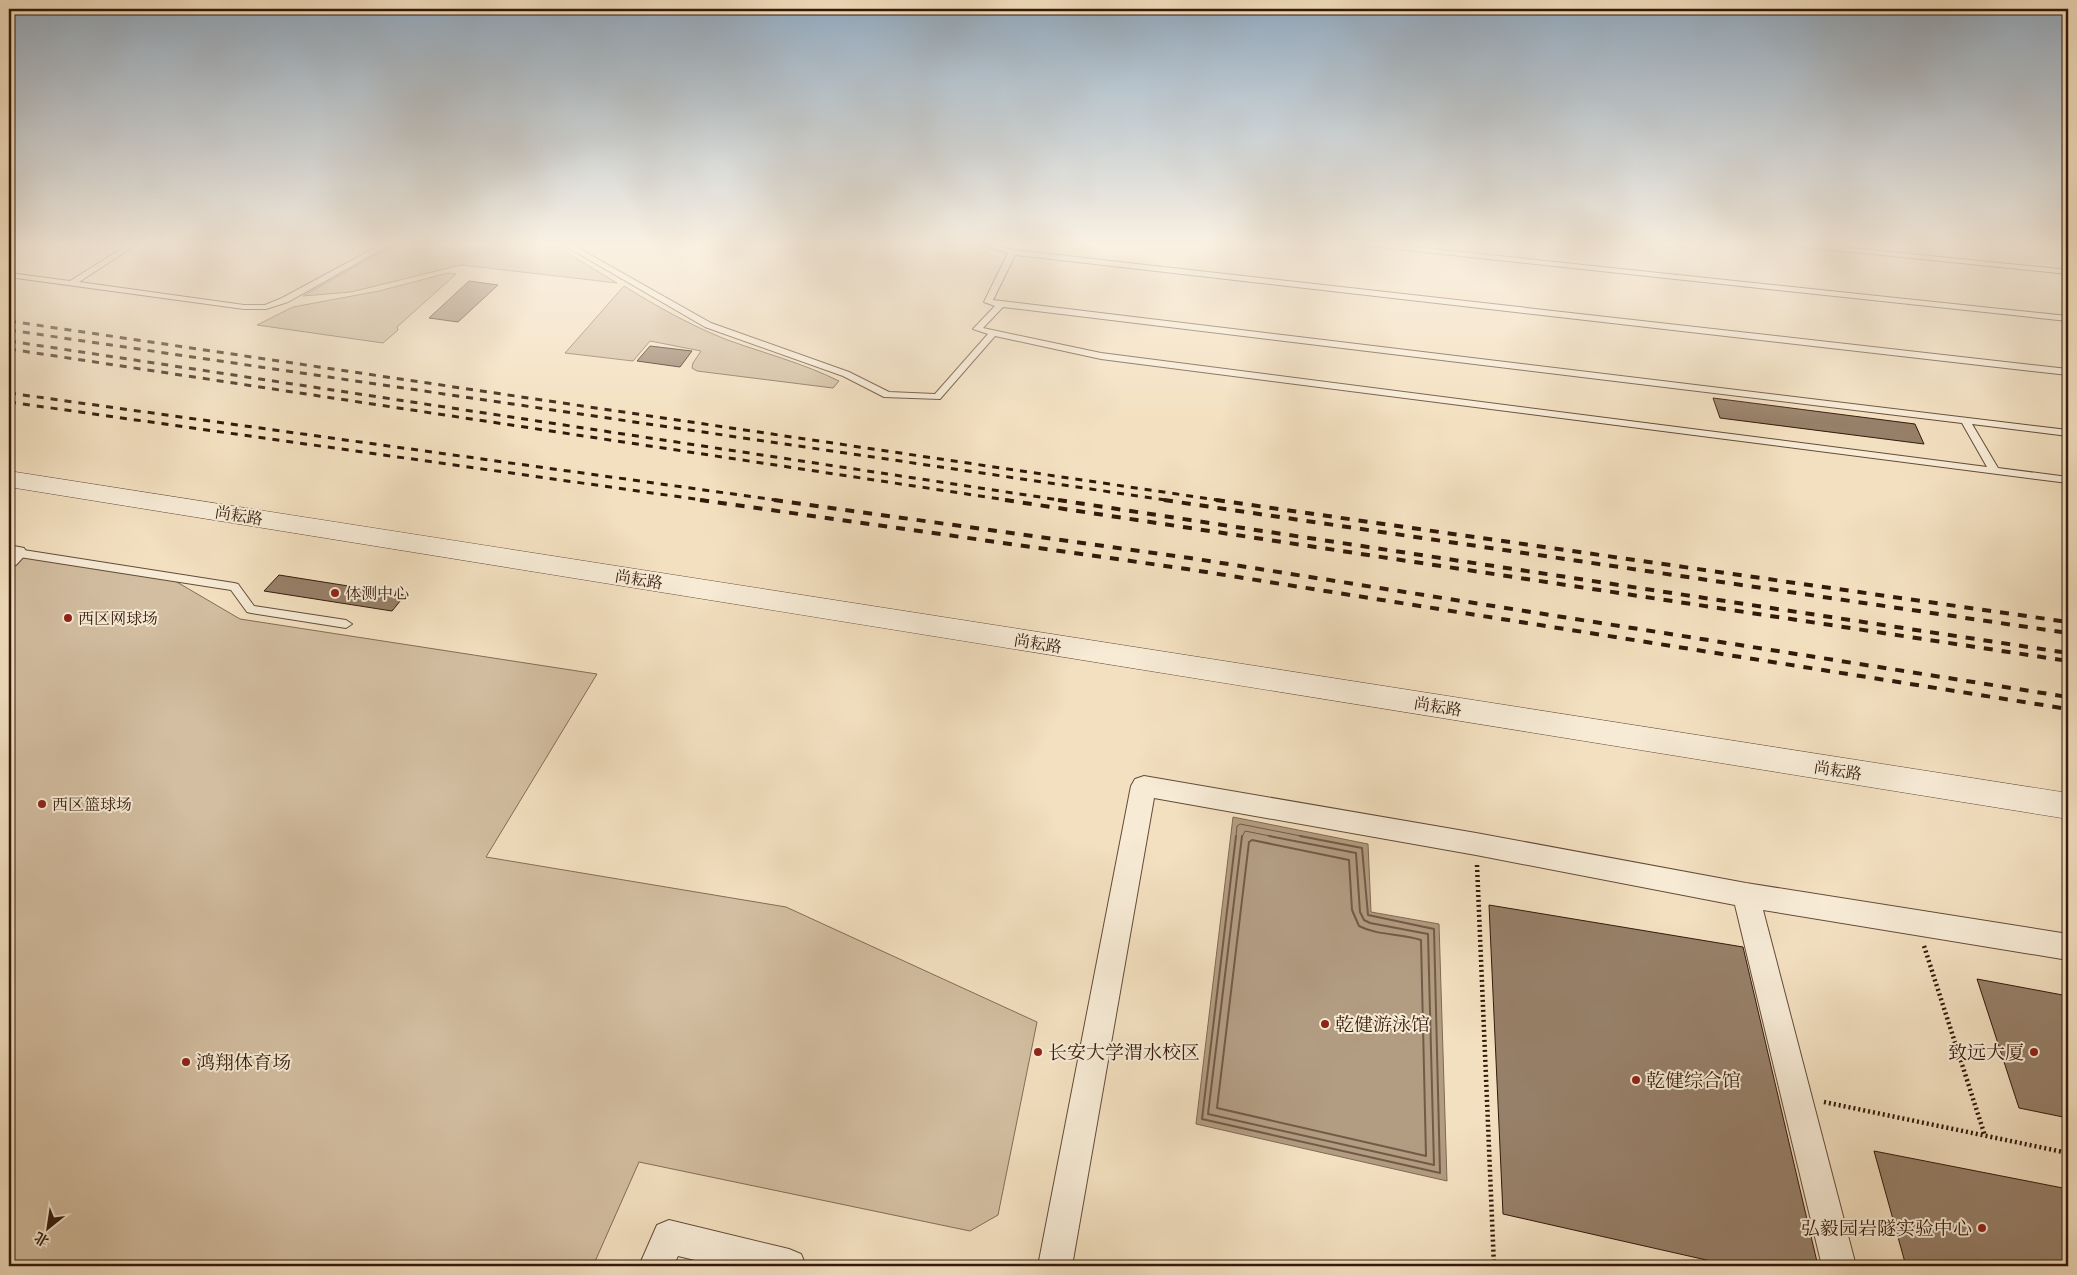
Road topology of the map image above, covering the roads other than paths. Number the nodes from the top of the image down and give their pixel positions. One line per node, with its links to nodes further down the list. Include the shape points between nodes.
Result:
1 (218, 304): 2 (lane, via 266,307)
2 (276, 304)
3 (670, 304): 9 (lane, via 708,325 846,374 887,395 937,397)
4 (998, 304): 5 (lane)
5 (1001, 304): 9 (lane, via 977,329); 11 (lane)
6 (1465, 304): 10 (lane)
7 (1923, 304): 8 (lane)
8 (2068, 319)
9 (992, 334): 13 (lane, via 1102,356)
10 (2068, 372)
11 (1965, 421): 12 (lane); 13 (lane)
12 (2068, 433)
13 (1994, 470): 15 (lane)
14 (9, 479): 18 (street, 尚耘路)
15 (2068, 480)
16 (11, 555): 17 (lane, via 234,587 251,609)
17 (346, 624)
18 (2068, 806)
19 (1746, 895): 20 (street); 23 (street, via 1144,786); 24 (street)
20 (2068, 947)
21 (656, 1266): 22 (street, via 668,1237)
22 (790, 1266)
23 (1055, 1266)
24 (1839, 1266)

